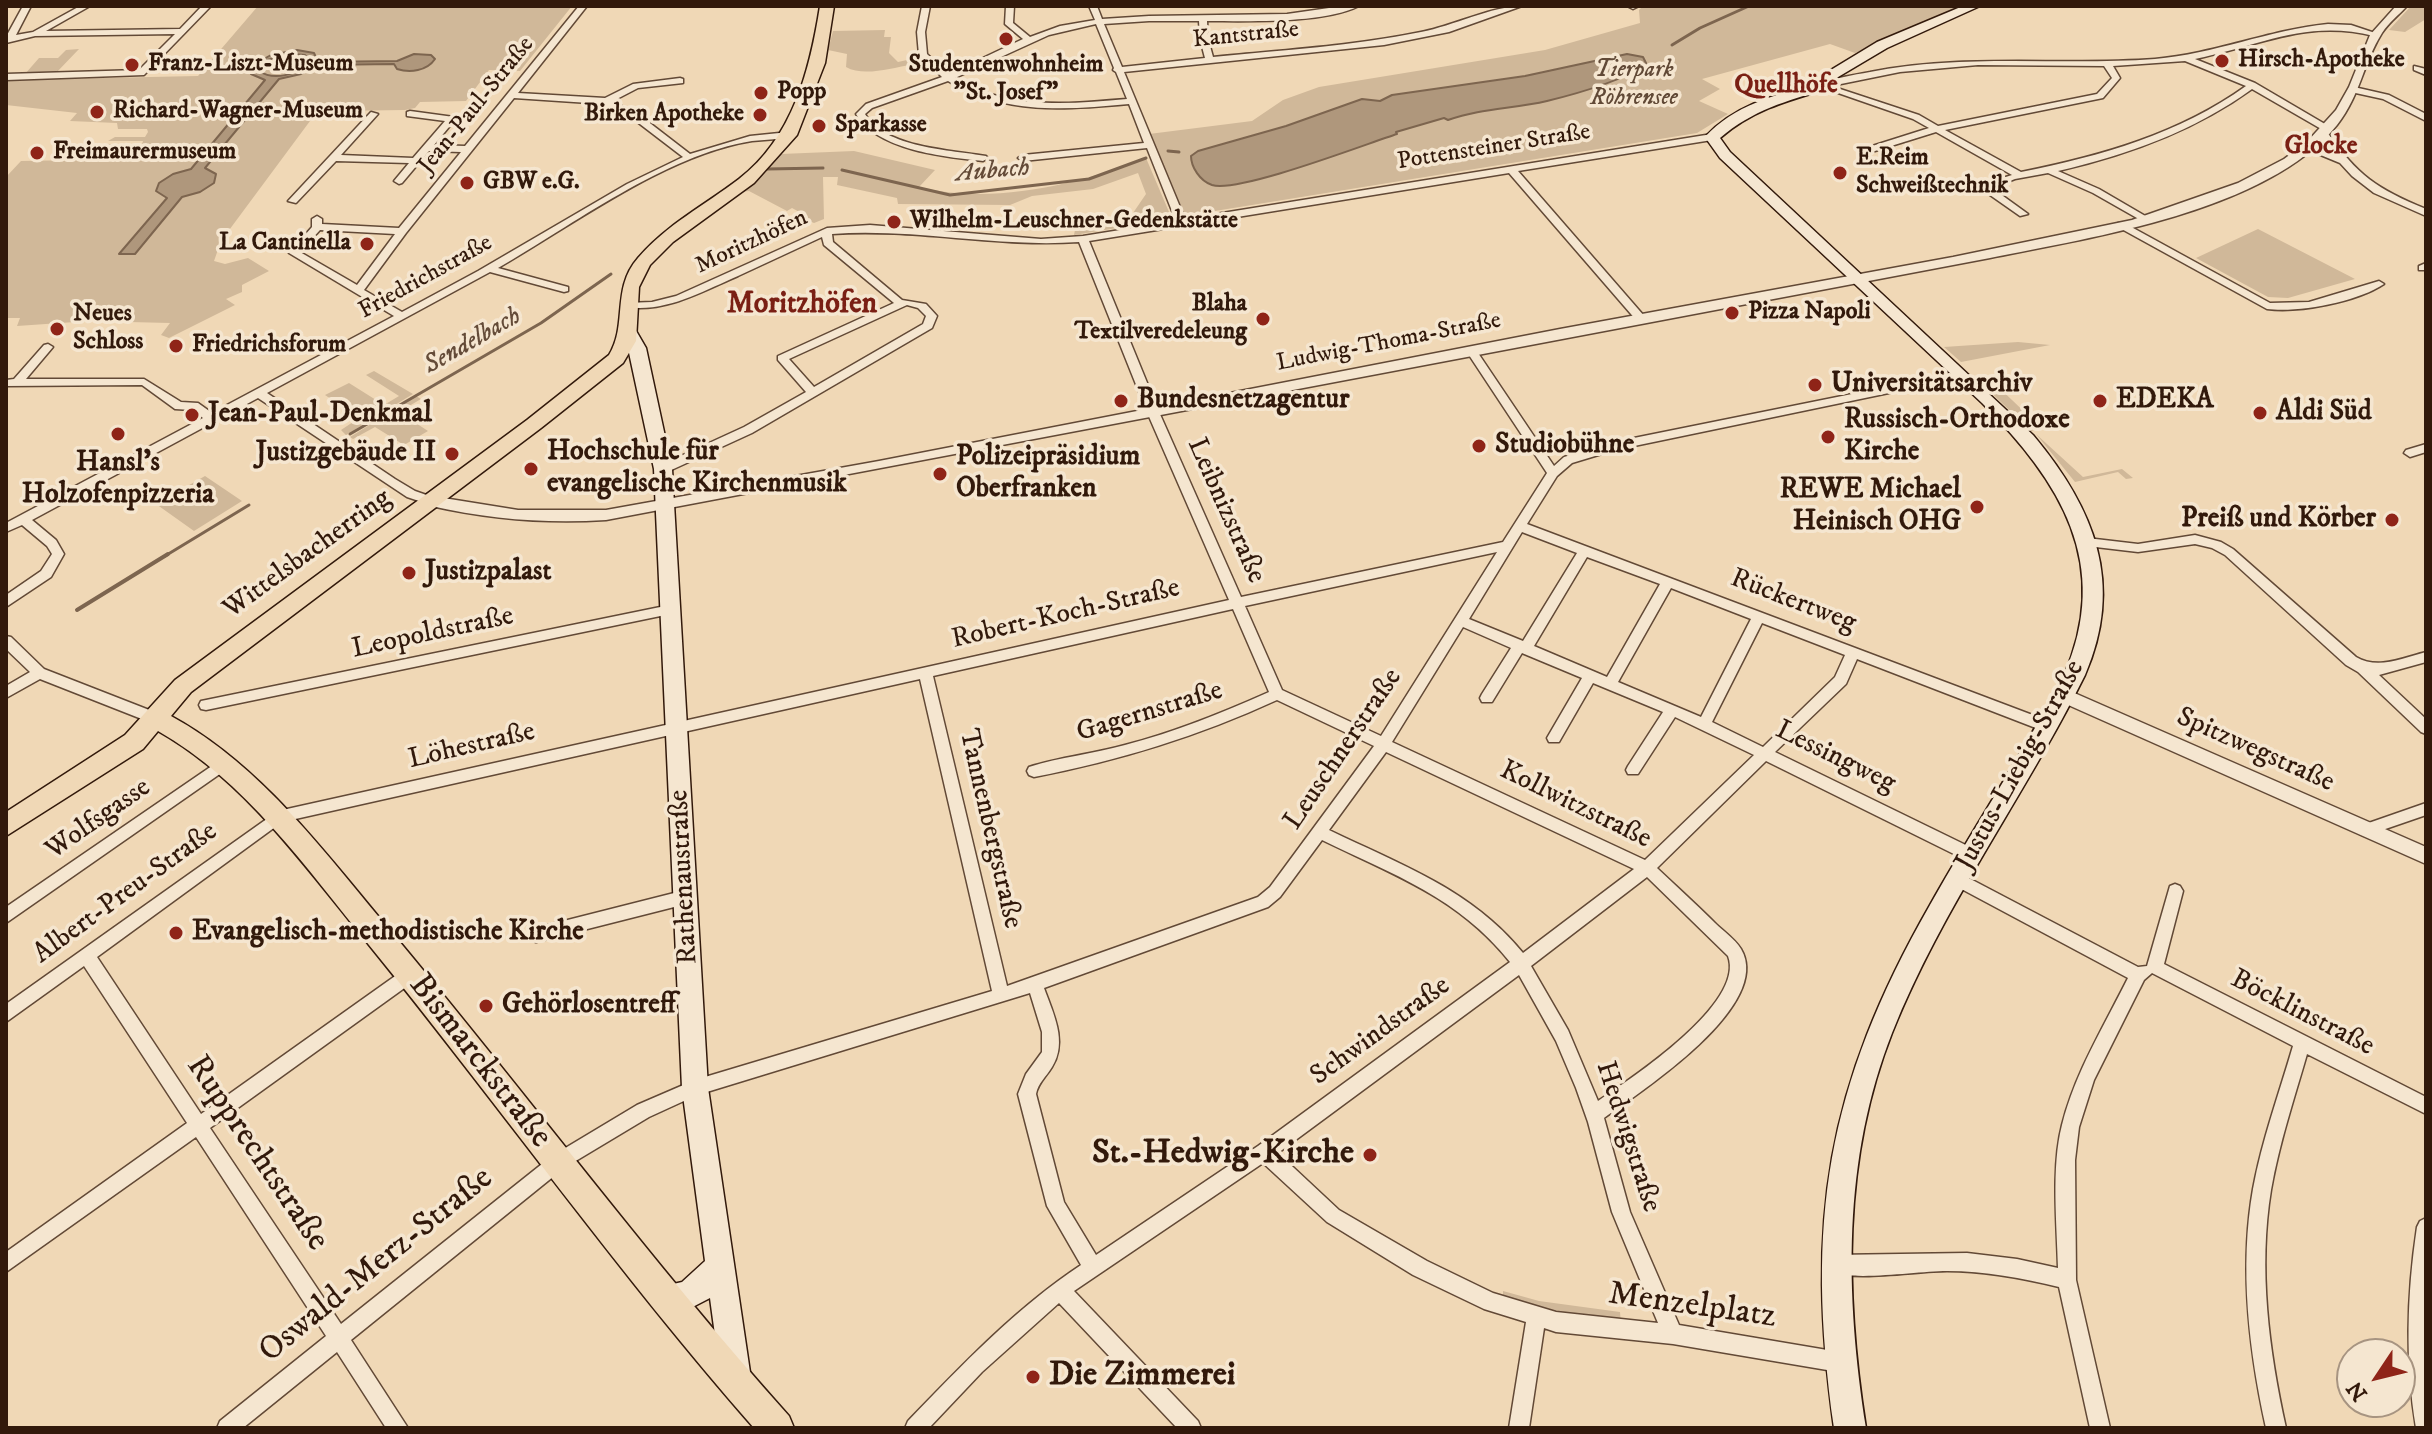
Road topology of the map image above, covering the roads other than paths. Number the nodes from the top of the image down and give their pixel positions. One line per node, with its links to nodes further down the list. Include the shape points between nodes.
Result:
1 (27, 6): 19 (street)
2 (86, 6): 17 (street)
3 (207, 6): 16 (street)
4 (583, 6): 31 (street, Jean-Paul-Straße)
5 (814, 6): 39 (main road, via 807,64)
6 (827, 6): 39 (main road, via 818,63)
7 (926, 6): 26 (street, via 923,55)
8 (1010, 6): 20 (street, via 1009,24)
9 (1093, 6): 15 (street)
10 (1355, 6): 14 (street, via 1286,17)
11 (1518, 6): 22 (street, Kantstraße, via 1420,36)
12 (1974, 6): 29 (main road, via 1882,45)
13 (2402, 6): 18 (street, Ludwig-Thoma-Straße)
14 (1203, 18): 15 (street); 22 (street)
15 (1098, 22): 20 (street); 24 (street)
16 (183, 31): 17 (street); 25 (street, via 141,73)
17 (35, 34): 19 (street)
18 (2374, 34): 21 (street, Pottensteiner Straße, via 2345,25 2321,26); 30 (street, Ludwig-Thoma-Straße)
19 (8, 41)
20 (1030, 41): 26 (street)
21 (2186, 58): 23 (street, Pottensteiner Straße); 28 (street)
22 (1210, 61): 24 (street, Kantstraße)
23 (2108, 65): 29 (street, Pottensteiner Straße, via 1950,64); 37 (street, via 2116,78 2100,96)
24 (1117, 70): 33 (street)
25 (6, 77)
26 (947, 79): 33 (street, via 984,97 1031,106); 48 (street, via 863,109 859,117 895,140)
27 (680, 81): 32 (street, via 636,86)
28 (2252, 85): 38 (street); 53 (street, via 2200,121 2165,137)
29 (1822, 86): 37 (street); 40 (main road, Pottensteiner Straße, via 1763,103)
30 (2354, 90): 36 (street, via 2386,97); 38 (street, Ludwig-Thoma-Straße)
31 (511, 95): 32 (street); 44 (street, Jean-Paul-Straße)
32 (606, 101): 46 (street)
33 (1130, 101): 41 (street)
34 (374, 114): 47 (street)
35 (410, 114): 43 (street, via 451,119)
36 (2426, 118)
37 (1939, 128): 45 (street); 54 (street)
38 (2325, 131): 42 (street, Ludwig-Thoma-Straße); 50 (street)
39 (782, 135): 46 (street, Friedrichstraße, via 736,140); 76 (main road, via 631,263 617,295 619,313)
40 (1712, 137): 52 (street, Pottensteiner Straße); 67 (main road, Justus-Liebig-Straße)
41 (1149, 145): 49 (street); 60 (street)
42 (2309, 147): 50 (street); 59 (street, Ludwig-Thoma-Straße, via 2236,189)
43 (428, 148): 44 (street); 51 (street)
44 (468, 149): 62 (street, Jean-Paul-Straße)
45 (1872, 149)
46 (688, 157): 65 (street, Friedrichstraße)
47 (335, 158): 51 (street); 56 (street)
48 (983, 158)
49 (1023, 158)
50 (2341, 160): 57 (street, via 2369,186)
51 (417, 161): 55 (street)
52 (1510, 168): 60 (street, Pottensteiner Straße); 75 (street)
53 (2049, 170): 54 (street); 59 (street)
54 (2021, 176): 58 (street, via 1985,188)
55 (399, 181)
56 (293, 201)
57 (2426, 213)
58 (2023, 214)
59 (2144, 219): 61 (street, Ludwig-Thoma-Straße)
60 (1181, 221): 64 (street, Pottensteiner Straße)
61 (2121, 225): 66 (street, Ludwig-Thoma-Straße); 68 (street, via 2267,306 2309,306)
62 (402, 231): 71 (street, Jean-Paul-Straße); 71 (street, via 317,223 294,253)
63 (827, 231): 64 (street, Moritzhöfen, via 870,228 1041,242); 73 (street, via 828,243); 76 (street, Moritzhöfen, via 680,298 652,305)
64 (1083, 239): 86 (street, Leibnizstraße)
65 (489, 269): 70 (street); 74 (street, Friedrichstraße)
66 (1882, 275): 67 (street, Ludwig-Thoma-Straße); 72 (street)
67 (1858, 280): 69 (street, Ludwig-Thoma-Straße); 72 (main road, Justus-Liebig-Straße)
68 (2379, 284)
69 (1823, 286): 72 (street); 75 (street, Ludwig-Thoma-Straße)
70 (564, 289)
71 (359, 290): 74 (street)
72 (1878, 297): 81 (main road, Justus-Liebig-Straße)
73 (901, 304): 84 (street, via 782,358); 84 (street, via 922,306 932,321)
74 (402, 316): 83 (street, Friedrichstraße)
75 (1641, 319): 78 (street, Ludwig-Thoma-Straße)
76 (629, 320): 79 (main road, Wittelsbacherring, via 625,345); 80 (main road, Rathenaustraße)
77 (48, 347): 82 (street)
78 (1472, 352): 86 (street, Ludwig-Thoma-Straße); 92 (street)
79 (607, 367): 80 (main road); 93 (main road, Wittelsbacherring)
80 (641, 369): 91 (main road, Rathenaustraße)
81 (1961, 375): 92 (street, Leuschnerstraße, via 1587,452); 98 (main road, Justus-Liebig-Straße, via 2029,442 2067,495)
82 (12, 383): 85 (street, via 144,382)
83 (259, 393): 87 (street, Friedrichstraße); 93 (street, via 391,482)
84 (813, 393): 91 (street)
85 (179, 406): 87 (street, via 194,406); 88 (street, via 177,415)
86 (1153, 412): 94 (street, Ludwig-Thoma-Straße); 105 (street, Leibnizstraße)
87 (212, 418): 88 (street, Friedrichstraße)
88 (195, 427): 95 (street, Friedrichstraße)
89 (2426, 448): 90 (street)
90 (2410, 453)
91 (663, 469): 94 (main road, Rathenaustraße)
92 (1553, 473): 96 (street, Leuschnerstraße)
93 (431, 501): 94 (street, Ludwig-Thoma-Straße, via 485,513 573,518); 124 (main road, Wittelsbacherring, via 183,686)
94 (665, 505): 106 (main road, Rathenaustraße)
95 (23, 519): 97 (street, Friedrichstraße); 104 (street, via 58,554 46,574)
96 (1522, 527): 99 (street, Leuschnerstraße); 100 (street, Rückertweg)
97 (6, 528)
98 (2087, 542): 113 (street, via 2133,548 2195,538 2214,543); 120 (main road, Justus-Liebig-Straße, via 2094,601 2085,647)
99 (1510, 545): 101 (street, Robert-Koch-Straße); 102 (street, Leuschnerstraße)
100 (1584, 551): 103 (street, Rückertweg); 110 (street)
101 (1467, 555): 102 (street); 105 (street, Robert-Koch-Straße)
102 (1497, 565): 108 (street, Leuschnerstraße)
103 (1668, 582): 107 (street, Rückertweg); 117 (street)
104 (6, 602)
105 (1237, 603): 115 (street, Robert-Koch-Straße); 119 (street, Leibnizstraße)
106 (670, 610): 122 (street, Leopoldstraße); 127 (main road, Rathenaustraße)
107 (1759, 617): 111 (street, Rückertweg); 125 (street)
108 (1461, 621): 110 (street, Lessingweg); 130 (street, Leuschnerstraße)
109 (6, 641): 114 (street)
110 (1523, 646): 116 (street, Lessingweg); 121 (street)
111 (1853, 652): 126 (street, Rückertweg); 131 (street, Schwindstraße, via 1841,680)
112 (2426, 657): 113 (street, via 2377,670)
113 (2363, 668): 128 (street)
114 (39, 673): 118 (street); 124 (street)
115 (926, 674): 127 (street, Robert-Koch-Straße); 153 (street, Tannenbergstraße)
116 (1591, 675): 117 (street, Lessingweg); 129 (street)
117 (1610, 683): 123 (street, Lessingweg)
118 (6, 693)
119 (1277, 694): 130 (street); 134 (street, Gagernstraße, via 1182,736)
120 (2063, 695): 126 (main road, Justus-Liebig-Straße); 138 (street, Spitzwegstraße)
121 (1487, 698)
122 (206, 705)
123 (1672, 710): 125 (street, Lessingweg); 133 (street)
124 (157, 719): 132 (main road, Bismarckstraße); 137 (main road, Wittelsbacherring, via 134,742)
125 (1704, 724): 131 (street, Lessingweg)
126 (2046, 726): 140 (main road, Justus-Liebig-Straße)
127 (677, 728): 136 (street, Löhestraße); 145 (main road, Rathenaustraße)
128 (2426, 728)
129 (1554, 738)
130 (1384, 743): 139 (street, Leuschnerstraße); 142 (street, Kollwitzstraße)
131 (1766, 753): 140 (street, Lessingweg); 142 (street, Schwindstraße)
132 (222, 765): 136 (main road, Bismarckstraße); 146 (street, Wolfsgasse)
133 (1633, 770)
134 (1034, 771)
135 (2426, 809): 138 (street)
136 (278, 817): 148 (street, Albert-Preu-Straße); 151 (main road, Bismarckstraße)
137 (6, 825)
138 (2365, 830): 141 (street, Spitzwegstraße)
139 (1320, 832): 149 (street, Hedwigstraße, via 1480,918); 152 (street, Leuschnerstraße, via 1263,902)
140 (1973, 856): 143 (main road, Justus-Liebig-Straße)
141 (2426, 856)
142 (1647, 868): 149 (street, Schwindstraße); 158 (street, Kollwitzstraße, via 1734,951 1739,975 1714,1015 1678,1053)
143 (1959, 880): 150 (street, Böcklinstraße); 164 (main road, Justus-Liebig-Straße, via 1902,979 1863,1076 1840,1190)
144 (2175, 891): 150 (street)
145 (686, 897): 147 (street); 156 (main road, Rathenaustraße)
146 (6, 916)
147 (536, 935)
148 (86, 955): 154 (street, Albert-Preu-Straße); 159 (street, Rupprechtstraße)
149 (1521, 965): 158 (street, Hedwigstraße, via 1572,1058); 160 (street, Schwindstraße)
150 (2147, 971): 155 (street, Böcklinstraße); 167 (street, via 2095,1056 2070,1127 2064,1216)
151 (411, 974): 159 (street); 161 (main road, Bismarckstraße)
152 (1035, 984): 153 (street, Leuschnerstraße); 166 (street, via 1052,1043 1027,1094 1056,1206)
153 (1001, 996): 156 (street, Leuschnerstraße)
154 (6, 1014)
155 (2302, 1043): 157 (street, Böcklinstraße); 184 (street, via 2267,1163 2257,1258 2260,1338)
156 (695, 1088): 161 (street, Oswald-Merz-Straße, via 643,1111); 165 (main road, Rathenaustraße)
157 (2426, 1106)
158 (1594, 1114): 171 (street, Hedwigstraße, via 1618,1204)
159 (199, 1126): 163 (street); 172 (street, Rupprechtstraße)
160 (1264, 1152): 166 (street, Schwindstraße); 170 (street, Menzelplatz, via 1333,1216 1367,1238 1491,1302)
161 (558, 1162): 169 (main road, Bismarckstraße); 172 (street, Oswald-Merz-Straße)
162 (2426, 1227): 175 (street, via 2418,1301)
163 (6, 1263)
164 (1834, 1264): 167 (street, via 2011,1265); 173 (main road, Justus-Liebig-Straße)
165 (719, 1266): 169 (main road, via 698,1290); 174 (main road, Rathenaustraße)
166 (1093, 1268): 168 (street, Schwindstraße)
167 (2067, 1280): 183 (street)
168 (1060, 1290): 179 (street, Schwindstraße, via 975,1365); 180 (street)
169 (666, 1298): 174 (main road, Bismarckstraße)
170 (1536, 1316): 171 (street, Menzelplatz); 181 (street)
171 (1673, 1334): 173 (street, Menzelplatz)
172 (338, 1336): 176 (street, Oswald-Merz-Straße); 177 (street, Rupprechtstraße)
173 (1839, 1362): 182 (main road, Justus-Liebig-Straße)
174 (735, 1371): 178 (main road, Bismarckstraße)
175 (2426, 1427)
176 (227, 1428)
177 (398, 1428)
178 (777, 1428)
179 (915, 1428)
180 (1191, 1428)
181 (1519, 1428)
182 (1850, 1428)
183 (2100, 1428)
184 (2276, 1428)

